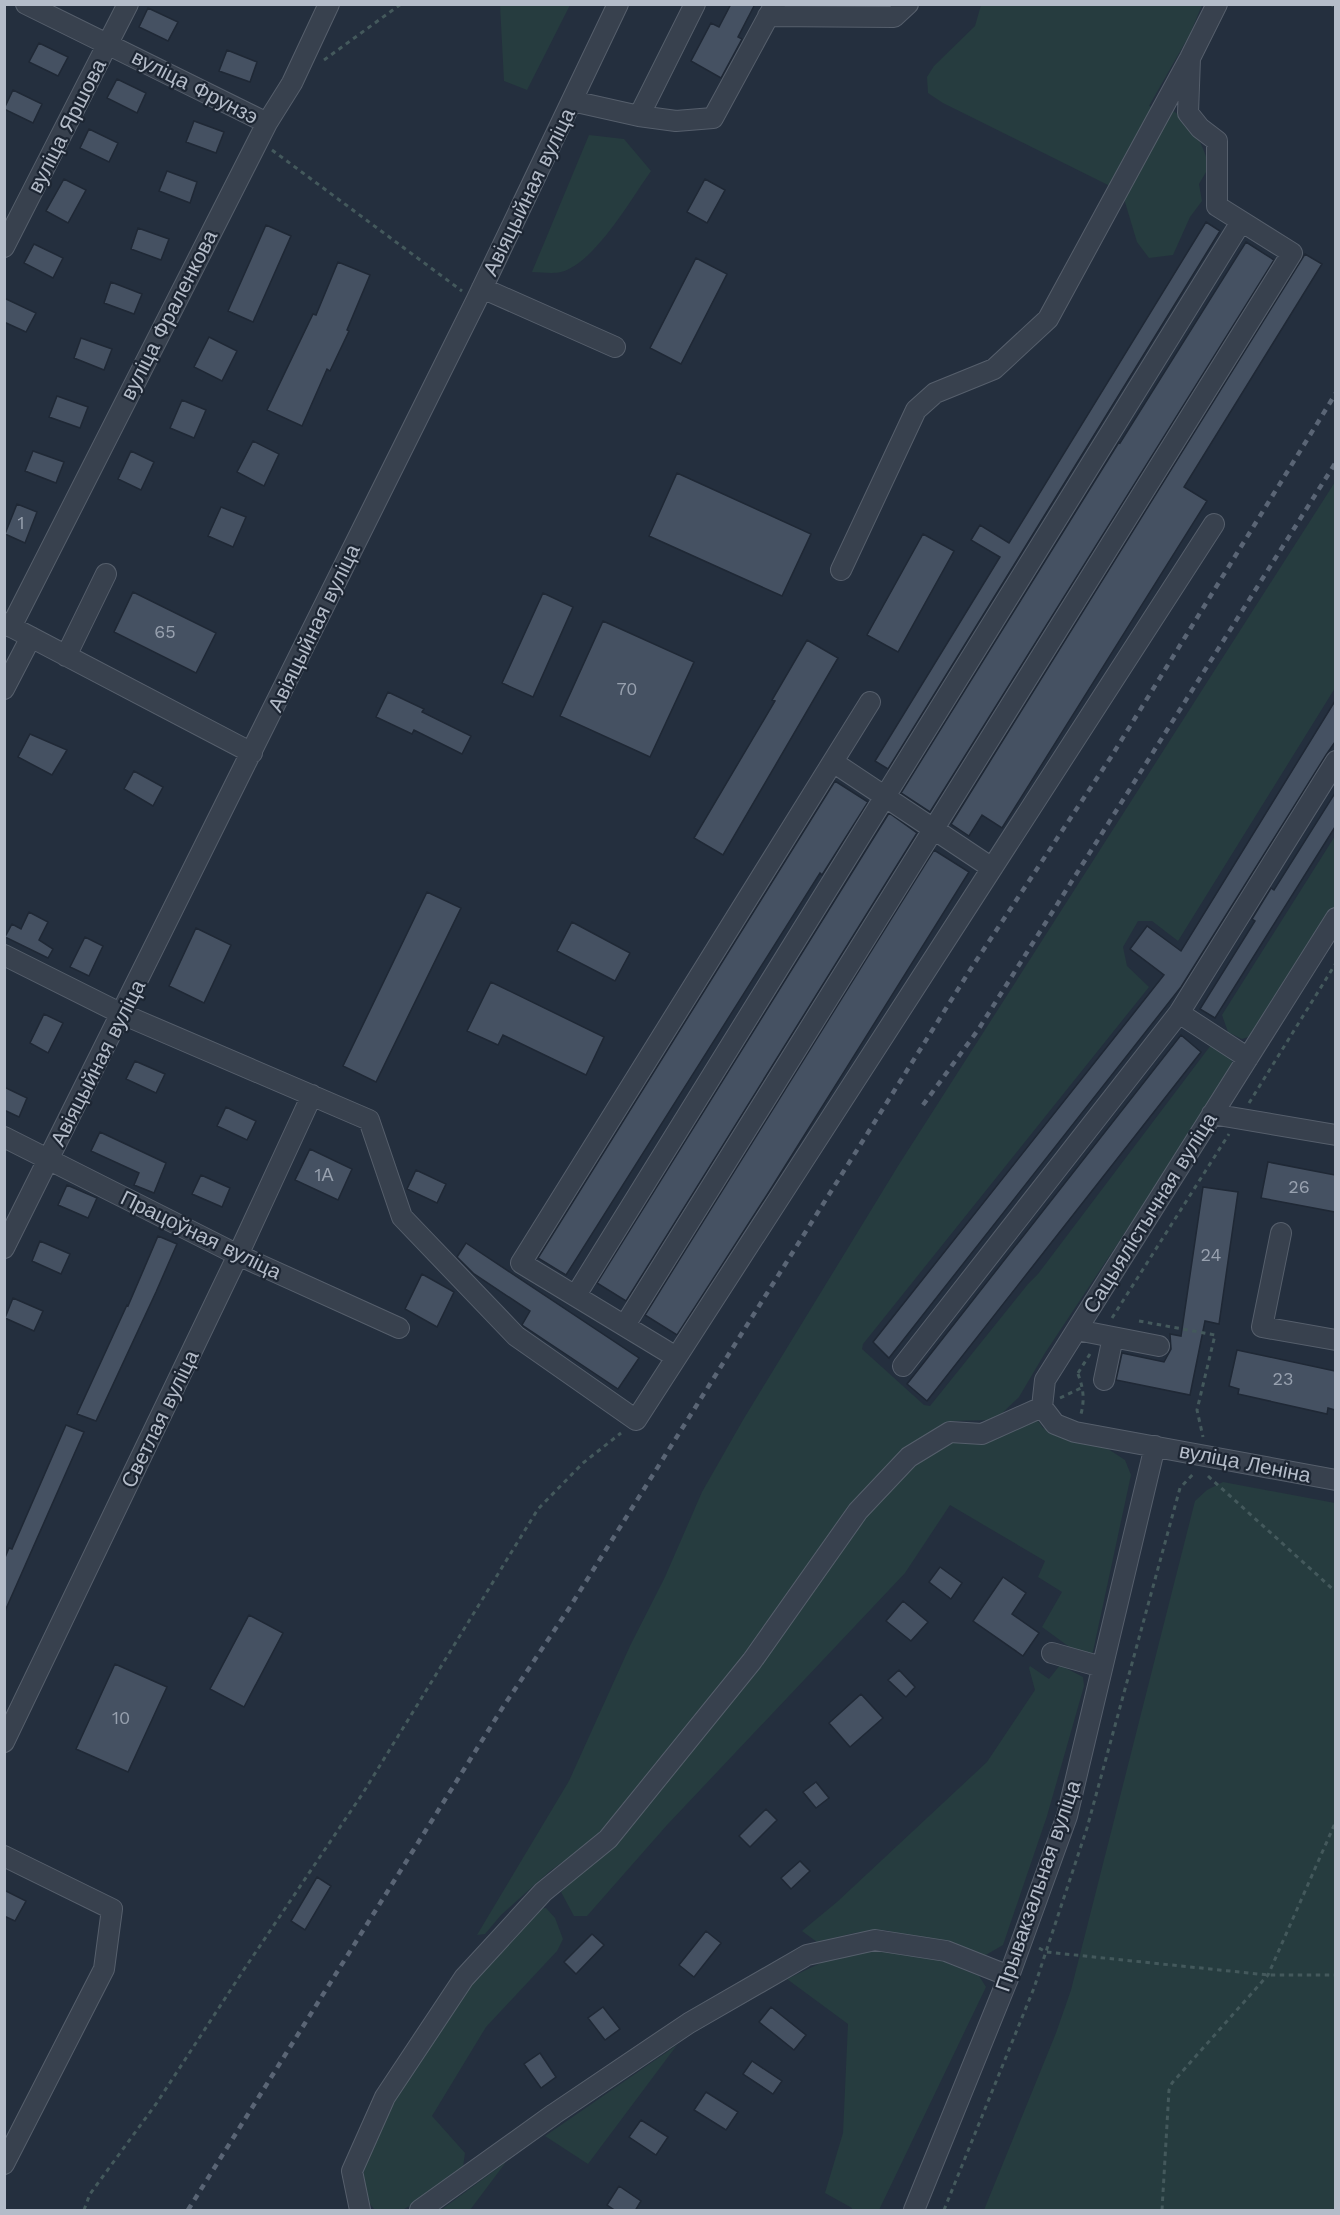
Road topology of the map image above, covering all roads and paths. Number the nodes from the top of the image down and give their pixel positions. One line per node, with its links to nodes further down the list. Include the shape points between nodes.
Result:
1 (26, 4): 12 (street, вуліца Фрунзэ)
2 (128, 4): 12 (street, вуліца Яршова)
3 (329, 4): 17 (street, вуліца Фраленкова, via 292,83)
4 (400, 4): 14 (path)
5 (618, 4): 15 (street, Авіяцыйная вуліца)
6 (695, 4): 16 (street)
7 (908, 4): 11 (street, via 894,16)
8 (1217, 4): 13 (street)
9 (1329, 4): 10 (path)
10 (1335, 6)
11 (772, 10): 16 (street, via 713,118 676,121)
12 (109, 44): 17 (street, вуліца Фрунзэ); 19 (street, вуліца Яршова)
13 (1190, 58): 18 (street, via 1188,113 1217,141 1217,206); 23 (street, via 1048,319 994,369 935,393 916,410)
14 (319, 63)
15 (573, 101): 16 (street); 20 (street, Авіяцыйная вуліца)
16 (639, 117)
17 (263, 131): 20 (path); 25 (street, вуліца Фраленкова)
18 (1241, 222): 33 (street); 34 (street, via 1292,253)
19 (4, 247)
20 (479, 295): 21 (street); 30 (street, Авіяцыйная вуліца)
21 (615, 347)
22 (1214, 524): 35 (street)
23 (841, 570)
24 (106, 574): 27 (street)
25 (8, 625): 26 (street)
26 (31, 637): 27 (street); 28 (street)
27 (66, 656): 30 (street)
28 (4, 689)
29 (870, 702): 32 (street)
30 (252, 753): 40 (street, Авіяцыйная вуліца)
31 (1335, 761): 39 (street)
32 (833, 762): 33 (street); 52 (street, via 521,1263)
33 (885, 796): 34 (street); 52 (street)
34 (934, 829): 35 (street); 54 (street)
35 (992, 868): 60 (street)
36 (1335, 918): 41 (street, Сацыялістычная вуліца)
37 (4, 955): 40 (street)
38 (1335, 963): 43 (path)
39 (1179, 1013): 41 (street); 61 (street)
40 (122, 1014): 42 (street); 48 (street, Авіяцыйная вуліца)
41 (1248, 1058): 44 (street, Сацыялістычная вуліца)
42 (312, 1095): 51 (street, Светлая вуліца); 67 (street, via 369,1120 402,1217 516,1336)
43 (1245, 1110)
44 (1212, 1113): 46 (street); 56 (street, Сацыялістычная вуліца)
45 (1230, 1134): 57 (path)
46 (1335, 1135)
47 (4, 1137): 48 (street, Працоўная вуліца)
48 (49, 1159): 50 (street, Авіяцыйная вуліца); 51 (street, Працоўная вуліца)
49 (1281, 1233): 58 (street, via 1263,1327)
50 (4, 1248)
51 (238, 1255): 55 (street, Працоўная вуліца); 75 (street, Светлая вуліца)
52 (576, 1295): 54 (street)
53 (1136, 1321): 68 (path, via 1215,1335 1197,1410)
54 (625, 1325): 60 (street)
55 (399, 1328)
56 (1077, 1330): 57 (street); 65 (street, Сацыялістычная вуліца, via 1045,1380)
57 (1107, 1336): 59 (street); 63 (path); 64 (street)
58 (1335, 1340)
59 (1159, 1346)
60 (676, 1357): 67 (street)
61 (903, 1366)
62 (1068, 1369): 63 (path)
63 (1078, 1373): 66 (path, via 1084,1404)
64 (1104, 1380)
65 (1042, 1407): 69 (street, via 1055,1424 1076,1432); 84 (street, via 982,1434 950,1432 909,1457 858,1511 753,1661 608,1839 543,1892 464,1978 385,2097 352,2171)
66 (1080, 1417)
67 (636, 1420): 83 (path, via 583,1463 538,1509 363,1793 156,2104 90,2194)
68 (1204, 1442)
69 (1155, 1446): 71 (street, вуліца Леніна); 74 (street, Прывакзальная вуліца)
70 (1205, 1473): 72 (path)
71 (1335, 1480)
72 (1335, 1592)
73 (1052, 1653): 74 (street)
74 (1102, 1667): 78 (street, Прывакзальная вуліца, via 1066,1816)
75 (4, 1742)
76 (1335, 1821): 79 (path)
77 (4, 1856): 82 (street, via 112,1909 104,1969)
78 (1022, 1941): 79 (path, via 1046,1952); 80 (street, Прывакзальная вуліца)
79 (1268, 1975): 81 (path); 87 (path, via 1172,2083)
80 (1009, 1976): 85 (street, via 946,1951 875,1940 807,1955 689,2023); 86 (street, Прывакзальная вуліца)
81 (1335, 1976)
82 (4, 2164)
83 (84, 2211)
84 (360, 2211)
85 (420, 2211)
86 (914, 2211)
87 (1162, 2211)

